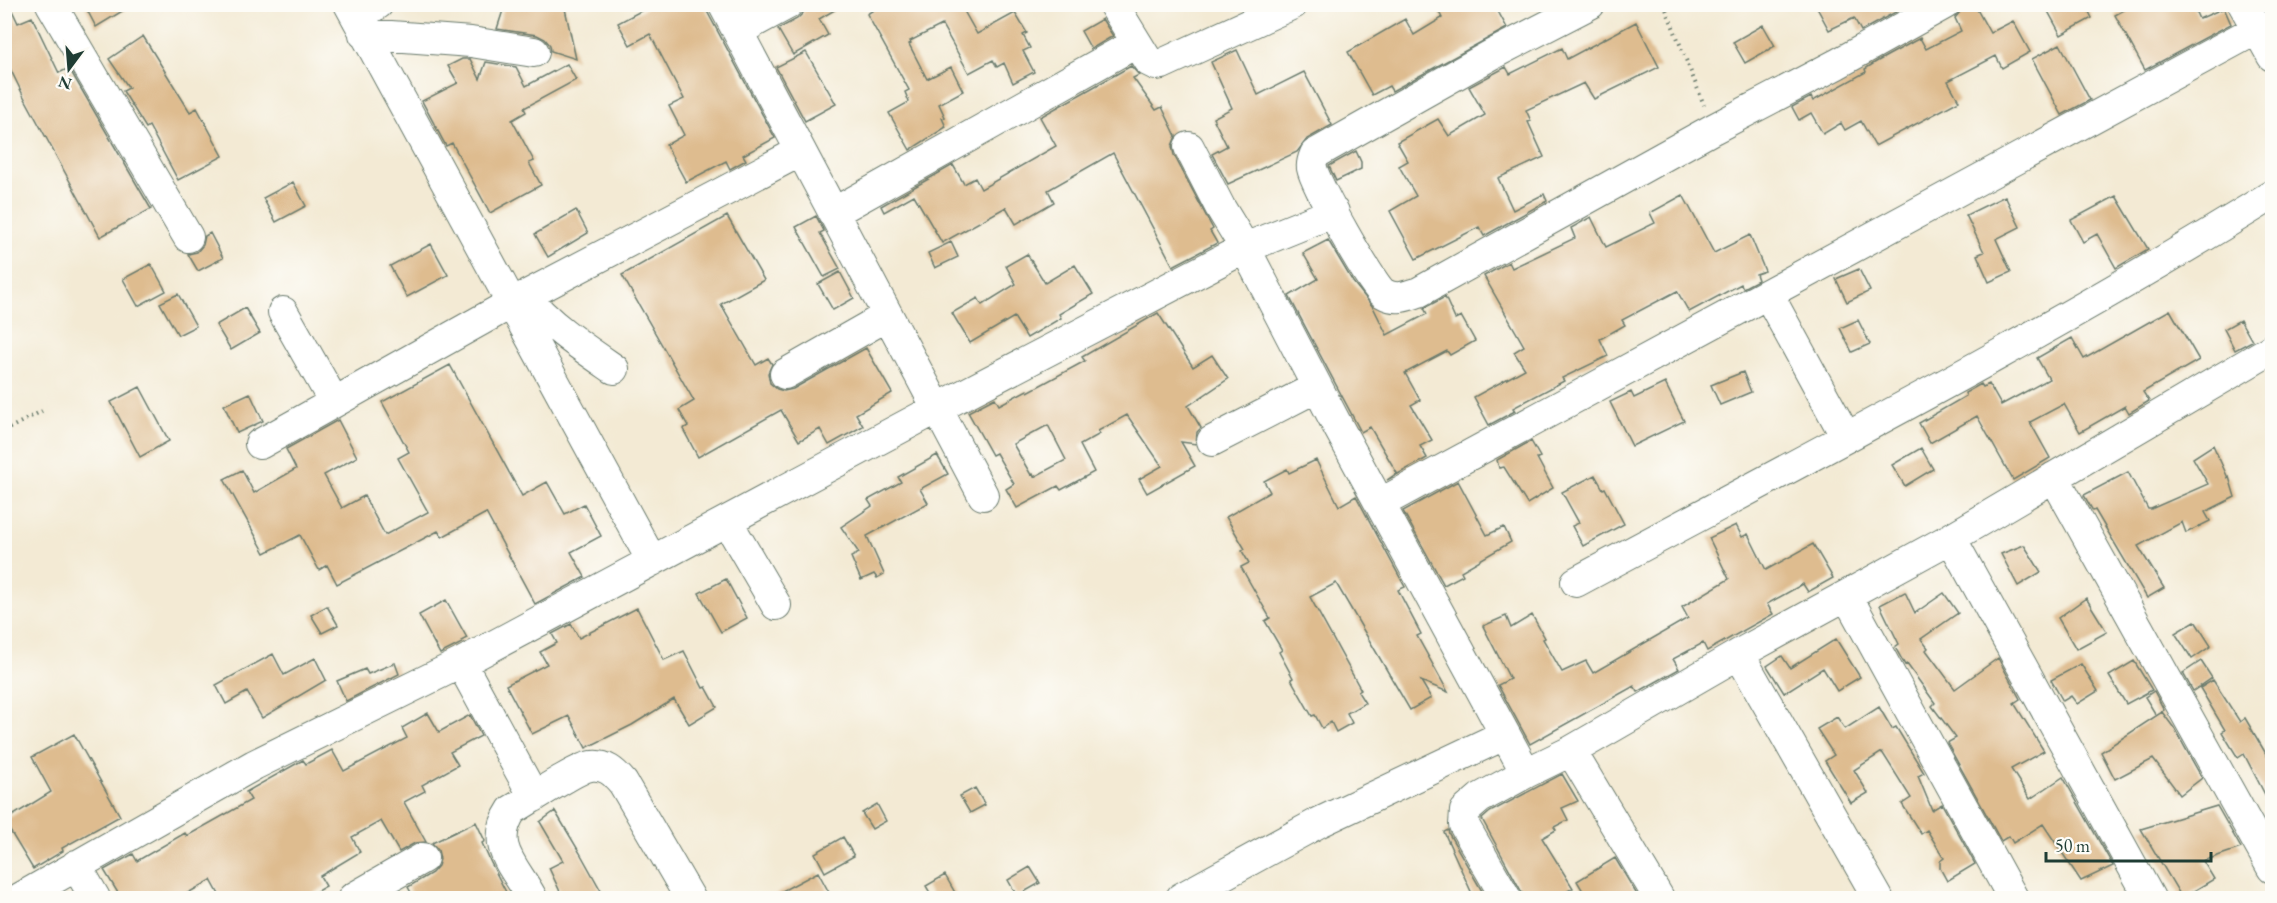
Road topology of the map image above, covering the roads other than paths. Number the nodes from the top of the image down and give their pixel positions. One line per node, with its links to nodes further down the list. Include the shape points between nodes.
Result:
1 (51, 4): 19 (street)
2 (723, 4): 10 (street)
3 (788, 4): 10 (street)
4 (1113, 4): 11 (street)
5 (1293, 4): 11 (street, via 1162,64 1148,62)
6 (1590, 4): 17 (street, via 1320,150 1313,158 1312,169)
7 (1945, 4): 17 (street, via 1419,292 1401,298 1382,292)
8 (362, 15): 12 (street, via 471,42); 22 (street)
9 (2250, 17): 13 (street); 21 (street)
10 (738, 31): 15 (street)
11 (1136, 43): 18 (street)
12 (534, 52)
13 (2272, 56)
14 (1189, 147): 20 (street)
15 (799, 152): 18 (street); 22 (street)
16 (2272, 195): 31 (street, via 1980,365)
17 (1334, 212): 20 (street)
18 (833, 213): 24 (street)
19 (188, 237)
20 (1245, 248): 28 (street); 30 (street)
21 (1768, 294): 31 (street); 36 (street)
22 (518, 300): 26 (street); 29 (street); 39 (street)
23 (283, 312): 29 (street)
24 (887, 316): 27 (street); 30 (street)
25 (2272, 349): 34 (street)
26 (614, 369)
27 (785, 374)
28 (1317, 387): 32 (street); 36 (street)
29 (334, 402): 33 (street)
30 (936, 409): 35 (street); 37 (street)
31 (1846, 437): 40 (street)
32 (1212, 441)
33 (260, 444)
34 (2054, 477): 38 (street); 51 (street)
35 (983, 495)
36 (1381, 503): 45 (street)
37 (727, 521): 39 (street); 42 (street)
38 (1951, 538): 41 (street); 62 (street)
39 (652, 561): 44 (street)
40 (1576, 582)
41 (1847, 596): 43 (street); 61 (street)
42 (776, 604)
43 (1739, 654): 46 (street); 60 (street)
44 (461, 663): 48 (street); 50 (street, via 254,765)
45 (1504, 735): 47 (street); 57 (street, via 1318,823)
46 (1571, 751): 47 (street); 59 (street)
47 (1526, 773): 58 (street, via 1479,798 1465,811 1464,825)
48 (534, 797): 55 (street, via 512,810 501,832 502,846); 56 (street, via 589,766 615,773)
49 (423, 858): 54 (street)
50 (76, 865): 52 (street); 53 (street)
51 (2272, 868)
52 (20, 898)
53 (95, 898)
54 (352, 898)
55 (532, 898)
56 (690, 898)
57 (1181, 898)
58 (1506, 898)
59 (1659, 898)
60 (1878, 898)
61 (2013, 898)
62 (2150, 898)

